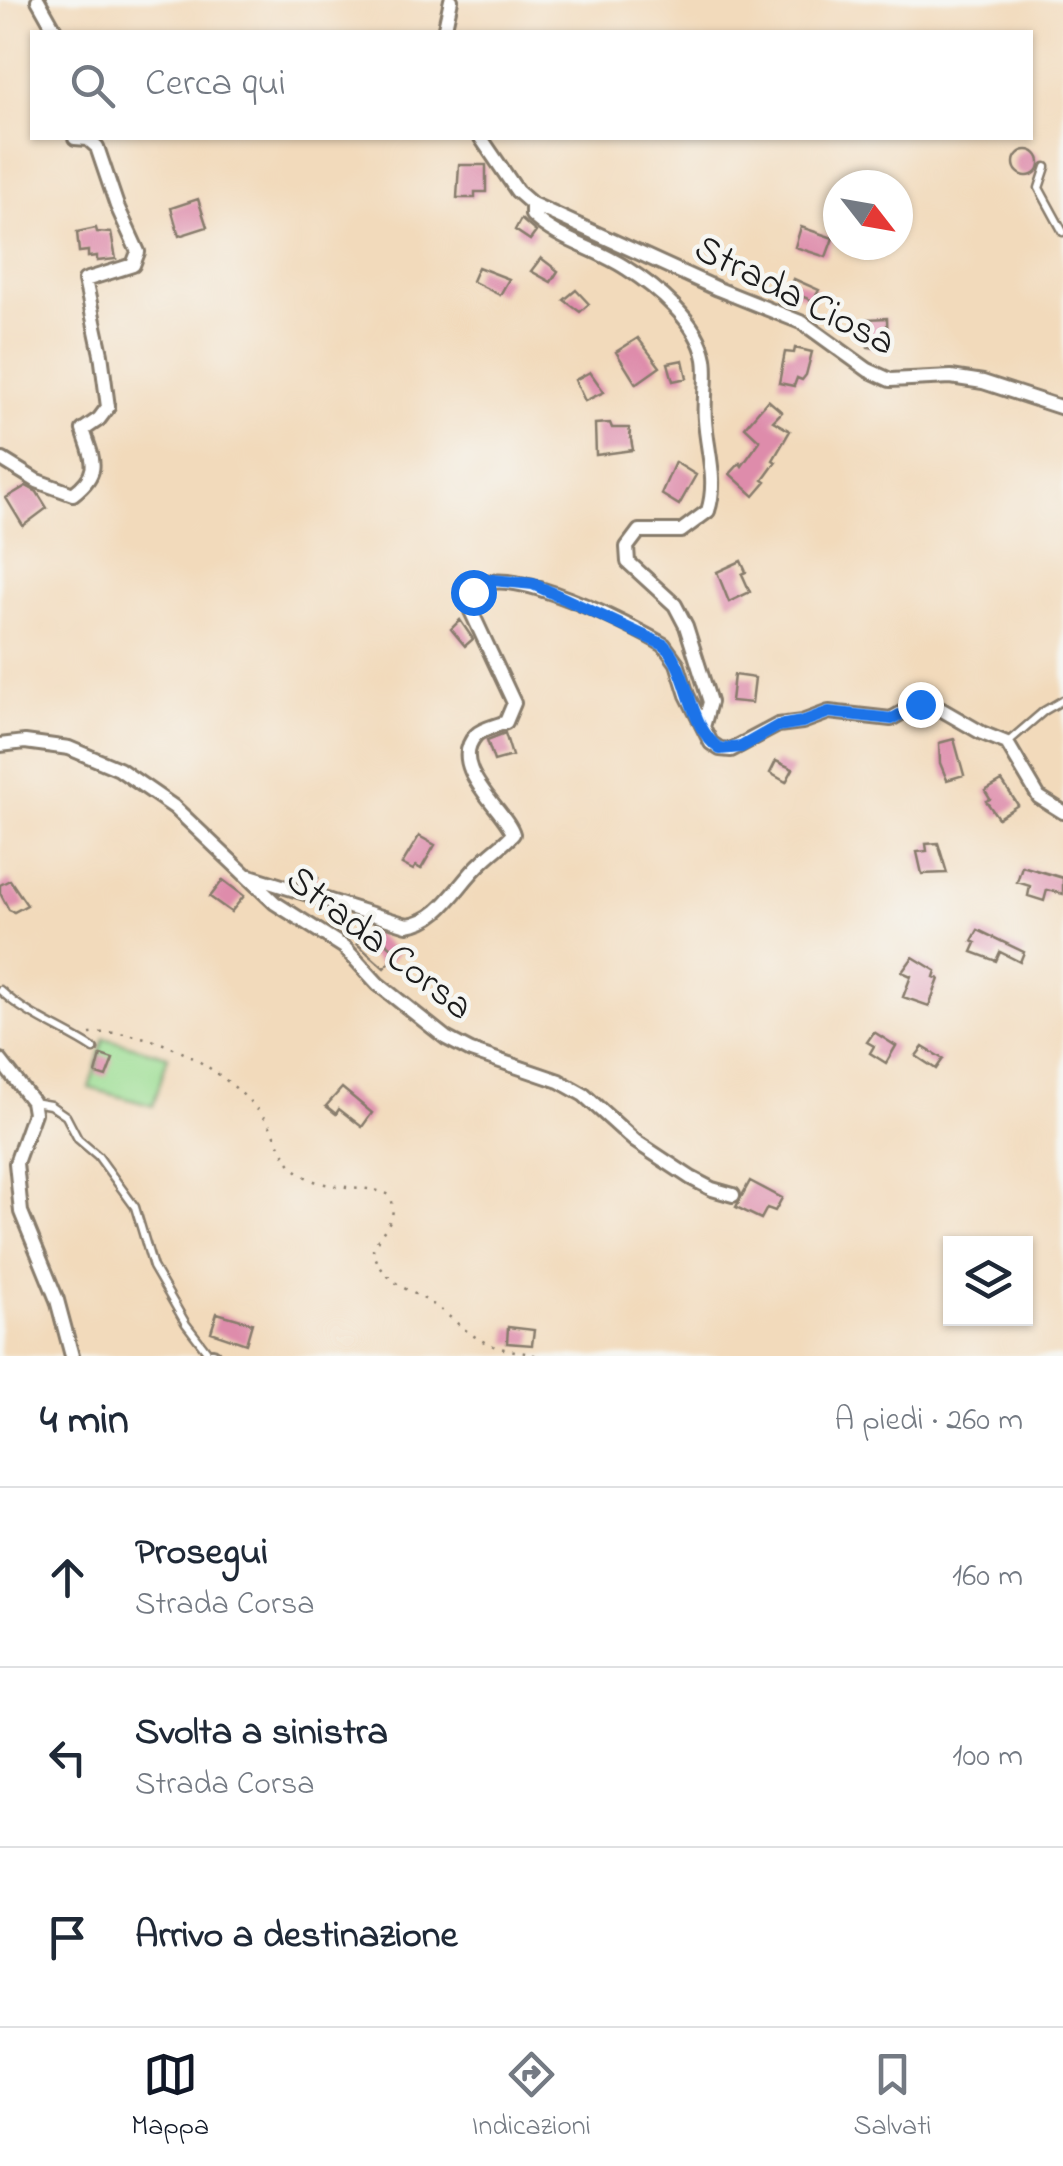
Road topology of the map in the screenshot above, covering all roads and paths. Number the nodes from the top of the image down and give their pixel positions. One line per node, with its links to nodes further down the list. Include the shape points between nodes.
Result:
1 (38, 0): 3 (street)
2 (451, 0): 4 (street)
3 (55, 30)
4 (444, 30)
5 (89, 140): 11 (street, via 138,252 133,265 85,280 108,408 83,430 92,475 73,494 37,482)
6 (482, 140): 8 (street, Strada Ciosa)
7 (1046, 166): 9 (lane, via 1039,188)
8 (532, 204): 10 (street, Strada Ciosa, via 803,323 890,380 983,382); 13 (street, via 537,220 626,268 676,310 706,361 708,512 681,531 640,531 627,548 628,562 675,604 686,626 710,702)
9 (1063, 232)
10 (1063, 408)
11 (4, 460)
12 (1063, 700): 14 (lane)
13 (703, 727): 14 (street, via 711,743 730,750 778,726 829,712 892,719 930,703); 17 (street, Strada Corsa, via 664,645 533,584 492,580 469,599 514,703 506,722 476,734 470,761 486,800 513,834 436,912 407,926)
14 (1008, 744): 16 (street, via 1039,797)
15 (0, 746): 17 (street, Strada Corsa, via 69,748 120,769)
16 (1063, 812)
17 (250, 876): 23 (street, Strada Corsa, via 275,904 344,947 446,1038 572,1088 691,1178)
18 (0, 990): 19 (lane, via 34,1018)
19 (75, 1036): 20 (lane); 26 (path, via 110,1031 167,1043 255,1107 297,1172 326,1186 390,1194 390,1227 373,1250 382,1270 474,1336)
20 (94, 1049)
21 (0, 1060): 22 (street)
22 (32, 1102): 24 (lane, via 66,1116 135,1207 153,1267); 25 (street, via 16,1163 21,1212)
23 (733, 1195)
24 (210, 1355)
25 (72, 1356)
26 (536, 1356)

